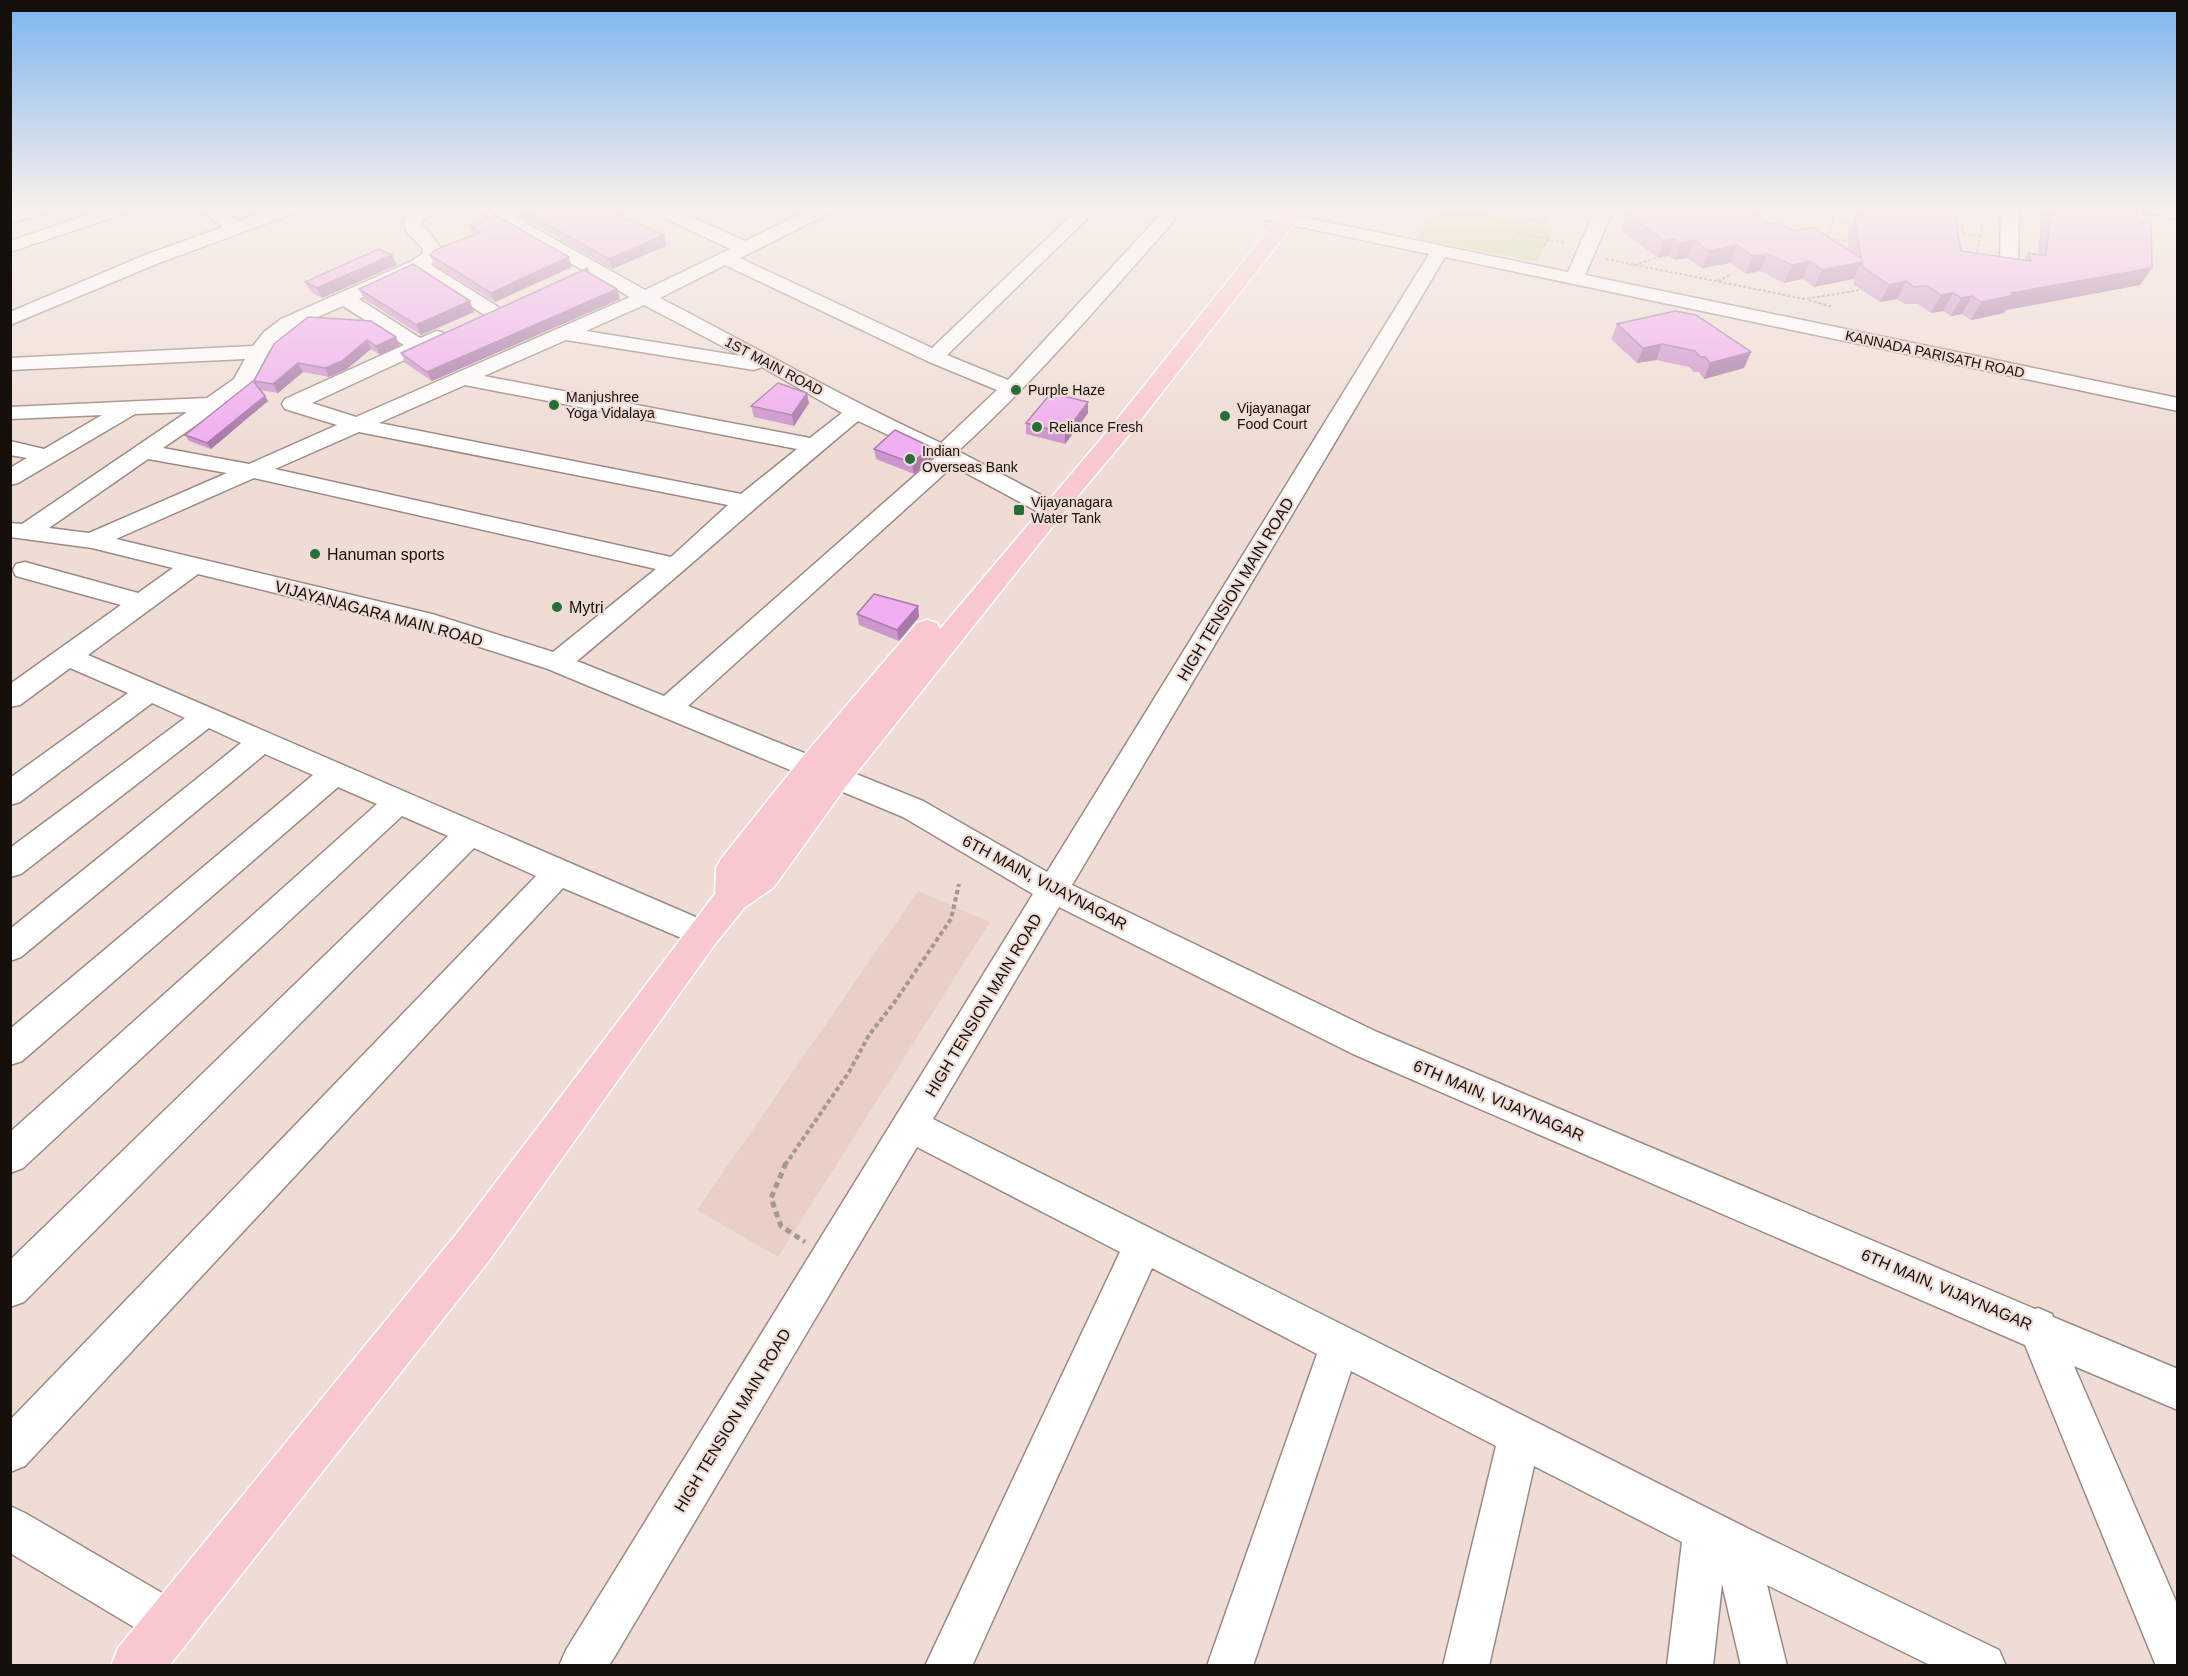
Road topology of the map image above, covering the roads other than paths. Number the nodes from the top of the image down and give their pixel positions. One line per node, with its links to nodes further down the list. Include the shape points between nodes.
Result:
1 (90, 286): 16 (street)
2 (371, 286): 12 (street)
3 (452, 286): 15 (street)
4 (625, 286): 13 (street, 1ST MAIN ROAD)
5 (670, 286): 13 (street)
6 (799, 286): 22 (street)
7 (1008, 286): 22 (street)
8 (1105, 286): 26 (street)
9 (1219, 286): 41 (main road, via 1100,427)
10 (1419, 286): 62 (street, HIGH TENSION MAIN ROAD)
11 (1609, 286): 28 (street, KANNADA PARISATH ROAD)
12 (344, 298): 20 (street); 21 (street, via 288,323)
13 (645, 298): 19 (street); 24 (street, 1ST MAIN ROAD)
14 (513, 303): 15 (street)
15 (493, 312): 17 (street)
16 (10, 319)
17 (471, 321)
18 (450, 331): 20 (street)
19 (566, 334): 24 (street); 25 (street)
20 (419, 346): 32 (street, via 293,404)
21 (256, 352): 23 (street); 27 (street, via 243,383)
22 (934, 357): 26 (street)
23 (10, 364)
24 (780, 368): 30 (street, 1ST MAIN ROAD)
25 (465, 379): 32 (street); 33 (street)
26 (1012, 389): 36 (street)
27 (216, 404): 29 (street); 35 (street)
28 (2178, 405)
29 (132, 407): 31 (street); 37 (street)
30 (856, 412): 33 (street); 36 (street, 1ST MAIN ROAD)
31 (10, 413)
32 (358, 426): 38 (street); 40 (street)
33 (815, 446): 40 (street)
34 (10, 448): 37 (street)
35 (145, 452): 38 (street); 42 (street)
36 (947, 454): 41 (street, 1ST MAIN ROAD); 52 (street)
37 (47, 456): 39 (street)
38 (252, 471): 43 (street); 45 (street)
39 (10, 478)
40 (746, 502): 45 (street)
41 (1043, 506): 55 (main road)
42 (19, 531): 43 (street, VIJAYANAGARA MAIN ROAD)
43 (80, 540): 44 (street, VIJAYANAGARA MAIN ROAD); 46 (street)
44 (193, 566): 47 (street); 49 (street, VIJAYANAGARA MAIN ROAD, via 432,623)
45 (676, 566): 49 (street)
46 (18, 575): 47 (street)
47 (142, 603): 48 (street)
48 (69, 657): 50 (street); 51 (street)
49 (557, 663): 52 (street, VIJAYANAGARA MAIN ROAD)
50 (150, 691): 53 (street); 57 (street)
51 (10, 698)
52 (667, 709): 55 (street, VIJAYANAGARA MAIN ROAD)
53 (206, 716): 54 (street); 60 (street)
54 (262, 741): 56 (street); 64 (street)
55 (824, 773): 62 (street, 6TH MAIN, VIJAYNAGAR, via 914,809); 63 (main road, via 762,877 732,898)
56 (334, 774): 58 (street); 65 (street)
57 (10, 794)
58 (398, 802): 59 (street); 67 (street)
59 (469, 834): 61 (street); 69 (street)
60 (10, 864)
61 (557, 874): 63 (street); 74 (street)
62 (1051, 889): 66 (street, HIGH TENSION MAIN ROAD); 70 (street, 6TH MAIN, VIJAYNAGAR, via 1365,1043)
63 (703, 934): 77 (main road, via 473,1247)
64 (10, 948)
65 (10, 1050)
66 (912, 1126): 68 (street); 80 (street, HIGH TENSION MAIN ROAD)
67 (10, 1156)
68 (1143, 1244): 71 (street); 81 (street)
69 (10, 1288)
70 (2038, 1328): 72 (street, 6TH MAIN, VIJAYNAGAR); 78 (street)
71 (1340, 1345): 73 (street); 82 (street)
72 (2178, 1390)
73 (1520, 1436): 76 (street); 83 (street)
74 (10, 1451)
75 (10, 1528): 77 (street)
76 (1720, 1538): 84 (street); 85 (street); 86 (street)
77 (170, 1623): 79 (main road)
78 (2178, 1662)
79 (136, 1665)
80 (582, 1665)
81 (948, 1665)
82 (1230, 1665)
83 (1466, 1665)
84 (1690, 1665)
85 (1764, 1665)
86 (1983, 1665)

